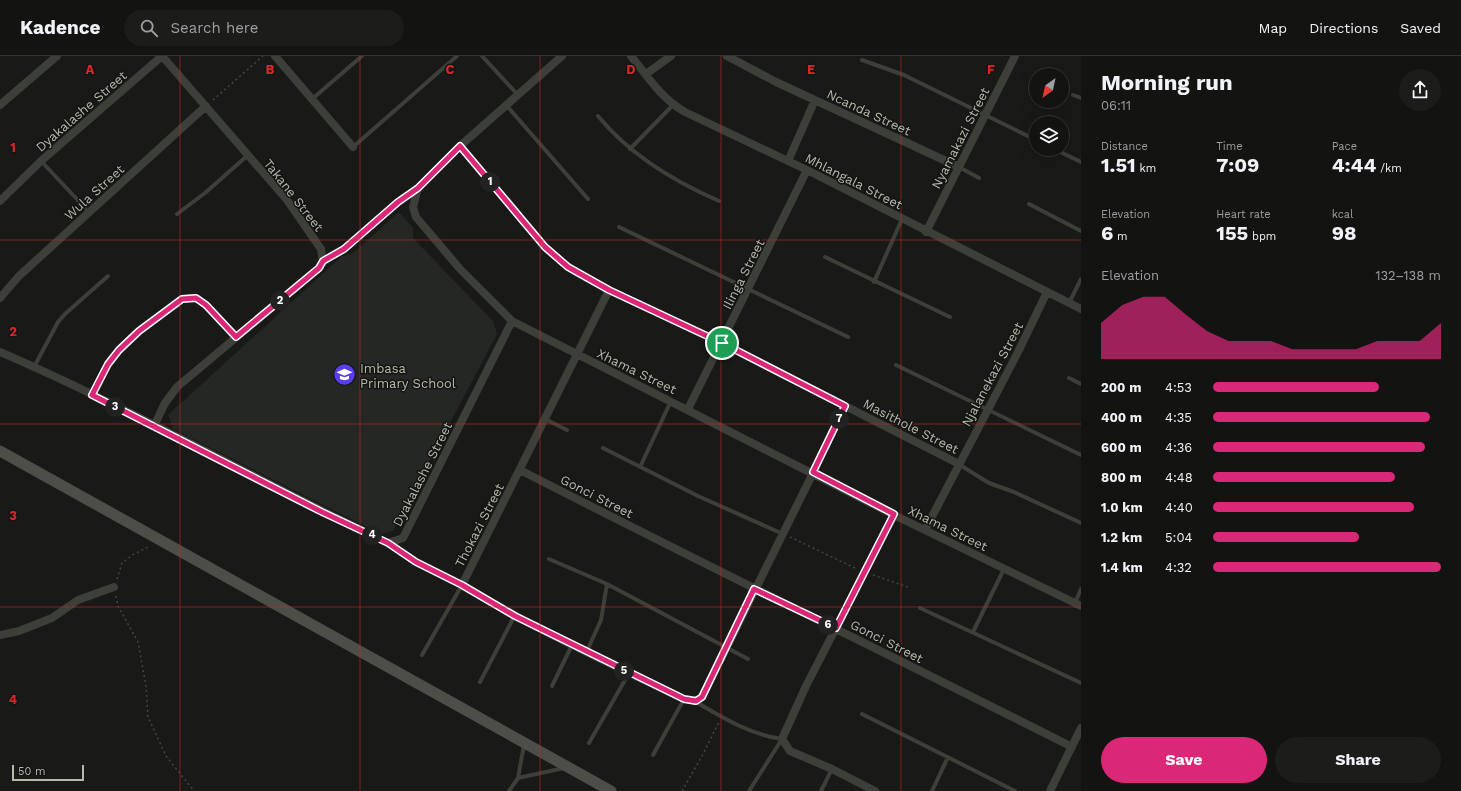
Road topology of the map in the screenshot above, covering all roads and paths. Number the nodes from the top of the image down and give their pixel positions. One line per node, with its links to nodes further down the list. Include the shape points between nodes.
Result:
1 (57, 56): 20 (street)
2 (162, 56): 22 (street, Takane Street); 32 (street, Dyakalashe Street)
3 (263, 56): 22 (path)
4 (275, 56): 18 (street)
5 (362, 56): 18 (lane)
6 (457, 56): 27 (lane)
7 (482, 56): 15 (lane)
8 (562, 56): 15 (street)
9 (631, 56): 14 (street, Mhlangala Street)
10 (671, 56): 14 (street)
11 (727, 56): 19 (street, Ncanda Street)
12 (1015, 56): 24 (street, Nyamakazi Street)
13 (862, 60): 24 (lane, via 904,75)
14 (646, 74): 21 (street, Mhlangala Street)
15 (518, 95): 23 (street)
16 (1073, 95): 17 (lane)
17 (1081, 98)
18 (311, 100): 27 (street)
19 (815, 100): 33 (street); 35 (street, Ncanda Street)
20 (0, 105)
21 (673, 105): 29 (lane); 33 (street, Mhlangala Street)
22 (206, 106): 30 (street, Takane Street); 43 (street, Wula Street)
23 (507, 106): 28 (street); 39 (lane)
24 (985, 114): 26 (lane); 35 (street, Nyamakazi Street)
25 (598, 116): 29 (lane, via 611,133)
26 (1029, 136)
27 (353, 146)
28 (460, 146): 38 (street); 55 (street, Masithole Street, via 545,247 568,267)
29 (630, 149): 40 (lane, via 686,186)
30 (248, 155): 44 (lane); 50 (street, Takane Street, via 287,200 321,249)
31 (1069, 156): 34 (lane)
32 (41, 161): 41 (street, Dyakalashe Street); 43 (lane)
33 (788, 161): 36 (street, Mhlangala Street)
34 (1081, 162)
35 (959, 168): 37 (lane); 48 (street, Nyamakazi Street)
36 (807, 170): 45 (street, Mhlangala Street); 54 (street, Ilinga Street)
37 (979, 178)
38 (418, 188): 50 (lane, via 344,249); 61 (street, Xhama Street, via 413,207 416,218 460,269)
39 (588, 199)
40 (719, 201)
41 (0, 202)
42 (1029, 204): 47 (lane)
43 (89, 212): 57 (street, Wula Street, via 7,288)
44 (177, 214)
45 (902, 219): 48 (street, Mhlangala Street); 53 (lane)
46 (619, 227): 54 (lane)
47 (1081, 231)
48 (926, 232): 56 (street, Mhlangala Street)
49 (825, 256): 53 (lane)
50 (323, 261): 63 (street, via 319,268)
51 (108, 276): 68 (lane, via 58,322)
52 (1081, 278): 58 (lane)
53 (874, 282): 60 (lane)
54 (748, 288): 62 (lane); 64 (street, Ilinga Street)
55 (609, 290): 64 (street, Masithole Street); 66 (street, Thokazi Street)
56 (1047, 292): 58 (street, Mhlangala Street); 74 (street, Njalanekazi Street)
57 (0, 298)
58 (1069, 303): 59 (street, Mhlangala Street)
59 (1081, 309)
60 (950, 317)
61 (512, 321): 66 (street, Xhama Street); 90 (street, Dyakalashe Street, via 403,538)
62 (848, 336)
63 (236, 337): 71 (street, via 206,305 196,298 182,299 139,331 119,350 108,364); 77 (street, via 177,387 165,403)
64 (722, 343): 73 (street, Masithole Street); 75 (street, Ilinga Street)
65 (0, 352): 68 (street, Dyakalashe Street)
66 (578, 355): 72 (street, Xhama Street); 76 (street, Thokazi Street)
67 (896, 365): 74 (lane)
68 (34, 367): 71 (street, Dyakalashe Street)
69 (1069, 378): 70 (lane)
70 (1081, 384)
71 (92, 395): 77 (street, Dyakalashe Street)
72 (671, 401): 75 (street, Xhama Street); 83 (lane)
73 (845, 406): 82 (street, Masithole Street); 85 (lane)
74 (987, 408): 81 (lane); 82 (street, Njalanekazi Street)
75 (688, 409): 85 (street, Xhama Street)
76 (545, 419): 78 (lane); 84 (street, Thokazi Street)
77 (154, 426): 90 (street, Dyakalashe Street)
78 (567, 430)
79 (603, 448): 83 (lane)
80 (0, 451): 122 (main road)
81 (1081, 455)
82 (958, 464): 87 (lane, via 989,483); 88 (street, Njalanekazi Street)
83 (641, 465): 89 (lane, via 698,496)
84 (520, 470): 96 (street, Thokazi Street); 99 (street, Gonci Street)
85 (813, 472): 86 (street, Xhama Street); 89 (street)
86 (894, 514): 88 (street, Xhama Street); 94 (street)
87 (1081, 524)
88 (925, 530): 93 (street, Xhama Street)
89 (783, 534): 94 (path); 99 (street)
90 (388, 543): 96 (lane, via 416,562)
91 (152, 545): 97 (path, via 122,563)
92 (549, 559): 95 (lane)
93 (1004, 570): 101 (street, Xhama Street); 105 (lane)
94 (865, 573): 98 (path); 104 (street)
95 (607, 584): 108 (lane); 109 (lane, via 601,620)
96 (462, 585): 103 (street, Thokazi Street); 110 (lane)
97 (114, 587): 106 (street, via 78,600 52,618 19,631); 130 (path, via 118,606 138,642 146,686 148,717 166,756)
98 (908, 587)
99 (754, 589): 104 (street, Gonci Street); 108 (street)
100 (1081, 589): 101 (lane)
101 (1078, 604)
102 (920, 608): 105 (lane)
103 (515, 616): 107 (street, Thokazi Street); 113 (lane)
104 (836, 628): 121 (street); 124 (street, Gonci Street)
105 (973, 632): 114 (lane)
106 (0, 635)
107 (572, 645): 109 (street, Thokazi Street); 115 (lane)
108 (726, 647): 111 (lane); 117 (street, via 702,697)
109 (587, 651): 112 (street, Thokazi Street)
110 (422, 655)
111 (748, 659)
112 (629, 673): 116 (street, Thokazi Street); 123 (lane)
113 (480, 682)
114 (1081, 683)
115 (552, 686)
116 (684, 699): 117 (street, Thokazi Street); 125 (lane)
117 (696, 701): 119 (lane)
118 (862, 714): 126 (lane)
119 (722, 717): 121 (lane, via 765,737); 133 (path)
120 (1081, 728): 124 (street)
121 (782, 739): 128 (street, via 790,751); 134 (lane)
122 (525, 743): 127 (main road); 129 (lane)
123 (589, 743)
124 (1072, 747): 139 (street)
125 (652, 755)
126 (948, 757): 137 (lane); 138 (lane)
127 (568, 768): 129 (lane); 132 (main road)
128 (832, 769): 135 (lane); 136 (street)
129 (518, 778): 131 (lane)
130 (194, 791)
131 (509, 791)
132 (611, 791)
133 (682, 791)
134 (750, 791)
135 (821, 791)
136 (875, 791)
137 (932, 791)
138 (1015, 791)
139 (1050, 791)

